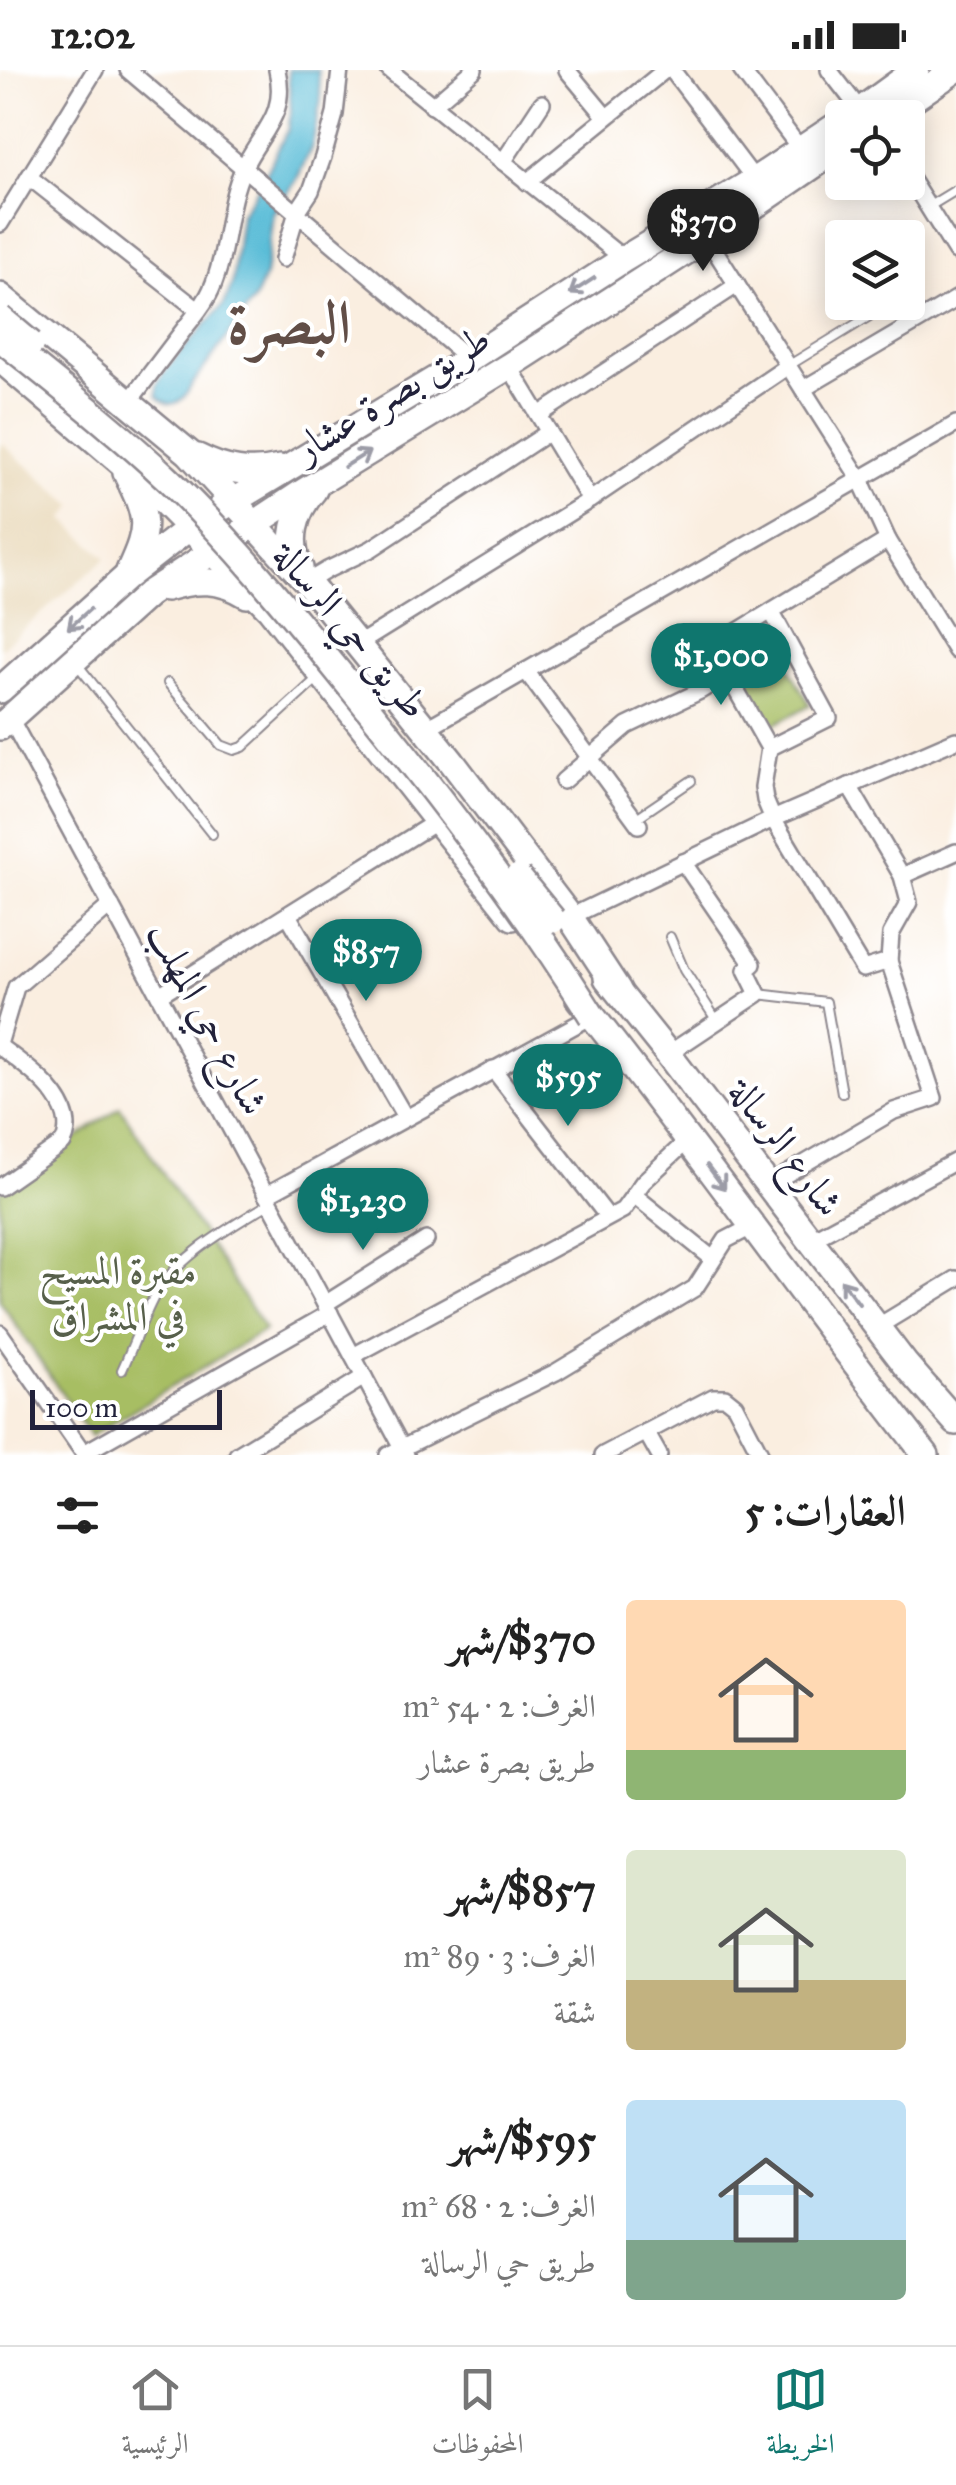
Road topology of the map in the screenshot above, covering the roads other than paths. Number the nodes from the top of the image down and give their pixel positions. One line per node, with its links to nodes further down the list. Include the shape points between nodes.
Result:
1 (94, 70): 24 (street)
2 (128, 70): 23 (street)
3 (276, 70): 23 (street, via 274,120)
4 (340, 70): 30 (street, via 323,157 311,191)
5 (389, 70): 17 (street)
6 (474, 70): 17 (street)
7 (567, 70): 18 (street)
8 (741, 70): 20 (street)
9 (829, 70): 13 (street)
10 (916, 70): 14 (main road)
11 (955, 70): 15 (main road)
12 (673, 71): 18 (street); 25 (street)
13 (848, 100)
14 (880, 100)
15 (894, 100)
16 (542, 103): 22 (street)
17 (432, 106): 22 (street)
18 (606, 117): 26 (street)
19 (825, 137): 20 (main road)
20 (802, 150): 25 (main road)
21 (825, 158): 32 (main road, طريق بصرة عشار)
22 (503, 162): 26 (street)
23 (249, 172): 30 (street); 39 (street, via 236,189 215,280)
24 (29, 177): 31 (street); 39 (street)
25 (754, 180): 35 (main road)
26 (527, 182): 35 (street)
27 (956, 190): 29 (lane)
28 (924, 200): 29 (street)
29 (928, 207): 33 (street)
30 (292, 208): 34 (street); 43 (street)
31 (0, 224)
32 (707, 238): 36 (street); 45 (main road, طريق بصرة عشار)
33 (956, 252)
34 (283, 259)
35 (624, 259): 43 (main road, one-way to 43)
36 (737, 285): 46 (street); 49 (street)
37 (0, 296): 48 (main road)
38 (956, 299): 47 (street)
39 (198, 310): 48 (street)
40 (0, 318): 93 (main road, طريق حي الرسالة, bridge, via 161,453 244,538)
41 (862, 320): 46 (lane)
42 (0, 338): 98 (main road, طريق حي الرسالة, bridge, via 168,480 276,596 465,832)
43 (469, 359): 54 (main road)
44 (0, 360): 53 (main road, طريق حي الرسالة)
45 (508, 366): 49 (street); 55 (main road, طريق بصرة عشار, one-way to 45)
46 (788, 366): 47 (street); 58 (street)
47 (803, 389): 56 (street)
48 (128, 402): 52 (main road)
49 (539, 415): 51 (street)
50 (954, 430): 56 (street)
51 (549, 432): 58 (street); 64 (street, via 372,549)
52 (189, 453): 54 (main road, via 239,472); 57 (main road)
53 (119, 460): 60 (main road, طريق حي الرسالة); 63 (main road, via 145,526)
54 (293, 466): 57 (main road)
55 (324, 479): 59 (main road, طريق بصرة عشار); 64 (main road, via 294,527 294,554)
56 (860, 479): 61 (street); 71 (street)
57 (234, 500): 59 (main road); 60 (main road)
58 (590, 500): 68 (street)
59 (255, 524): 62 (main road, طريق بصرة عشار); 64 (main road)
60 (190, 528): 62 (main road, طريق حي الرسالة); 63 (main road)
61 (888, 540): 67 (street); 69 (street)
62 (214, 550): 65 (main road, طريق بصرة عشار); 66 (main road, طريق حي الرسالة)
63 (126, 576): 75 (main road, one-way to 75)
64 (307, 582): 68 (main road)
65 (148, 595): 66 (main road, via 214,581); 70 (main road, طريق بصرة عشار)
66 (270, 609): 72 (main road, طريق حي الرسالة)
67 (772, 613): 73 (street, via 712,647); 79 (street, via 828,718)
68 (358, 644): 77 (main road)
69 (956, 651)
70 (74, 660): 76 (main road, طريق بصرة عشار); 87 (lane)
71 (526, 671): 77 (street); 80 (street)
72 (322, 674): 74 (lane, via 234,750); 85 (main road, طريق حي الرسالة)
73 (728, 674): 79 (street); 80 (street, via 628,726)
74 (168, 684)
75 (0, 690)
76 (5, 722): 91 (street, شارع حي المهلب)
77 (425, 729): 93 (main road)
78 (956, 740): 83 (street)
79 (769, 748): 84 (street, via 763,787)
80 (589, 758): 82 (street); 86 (street)
81 (692, 781): 86 (lane)
82 (563, 782)
83 (849, 786): 84 (street); 90 (street)
84 (773, 818): 89 (street); 95 (street, via 863,969)
85 (437, 821): 92 (street); 98 (main road, طريق حي الرسالة)
86 (637, 822)
87 (212, 834)
88 (953, 858): 90 (street)
89 (683, 862): 93 (street); 96 (street, via 753,964 746,970)
90 (902, 876): 95 (street, via 909,902 891,934)
91 (111, 905): 97 (street, شارع حي المهلب); 100 (street, via 16,987)
92 (288, 914): 97 (street); 104 (street)
93 (562, 919): 101 (main road, شارع الرسالة)
94 (670, 937): 99 (lane)
95 (889, 961): 107 (street, via 934,1098 894,1111)
96 (758, 994): 99 (street); 103 (lane, via 826,1002)
97 (159, 995): 110 (street, شارع حي المهلب)
98 (592, 1016): 102 (street); 105 (main road, طريق حي الرسالة)
99 (717, 1022): 101 (street)
100 (0, 1044): 108 (street, via 32,1070 68,1121 63,1143)
101 (668, 1054): 107 (main road, شارع الرسالة)
102 (493, 1069): 104 (street); 111 (street)
103 (842, 1093)
104 (405, 1117): 110 (street)
105 (688, 1140): 109 (street); 112 (main road, طريق حي الرسالة, one-way to 112)
106 (956, 1161): 114 (street)
107 (768, 1185): 114 (main road, شارع الرسالة)
108 (0, 1187)
109 (634, 1195): 111 (street); 115 (street)
110 (268, 1199): 117 (street, شارع حي المهلب); 121 (lane, via 172,1272)
111 (608, 1217): 120 (street)
112 (753, 1226): 115 (street, via 726,1240); 125 (main road, طريق حي الرسالة)
113 (426, 1240): 117 (street)
114 (810, 1240): 118 (main road, شارع الرسالة, one-way to 114)
115 (712, 1258): 126 (street, via 695,1288 556,1372)
116 (956, 1278): 118 (street)
117 (327, 1308): 120 (street, شارع حي المهلب); 127 (street)
118 (876, 1327): 123 (main road, شارع الرسالة)
119 (1, 1336): 127 (street)
120 (353, 1356): 122 (street, شارع حي المهلب)
121 (122, 1370)
122 (364, 1377): 126 (street, شارع حي المهلب); 128 (street)
123 (951, 1410)
124 (646, 1432): 129 (street); 130 (street); 131 (street, via 713,1396 726,1396)
125 (920, 1450)
126 (399, 1452)
127 (84, 1454)
128 (237, 1455)
129 (603, 1455)
130 (659, 1455)
131 (761, 1455)

